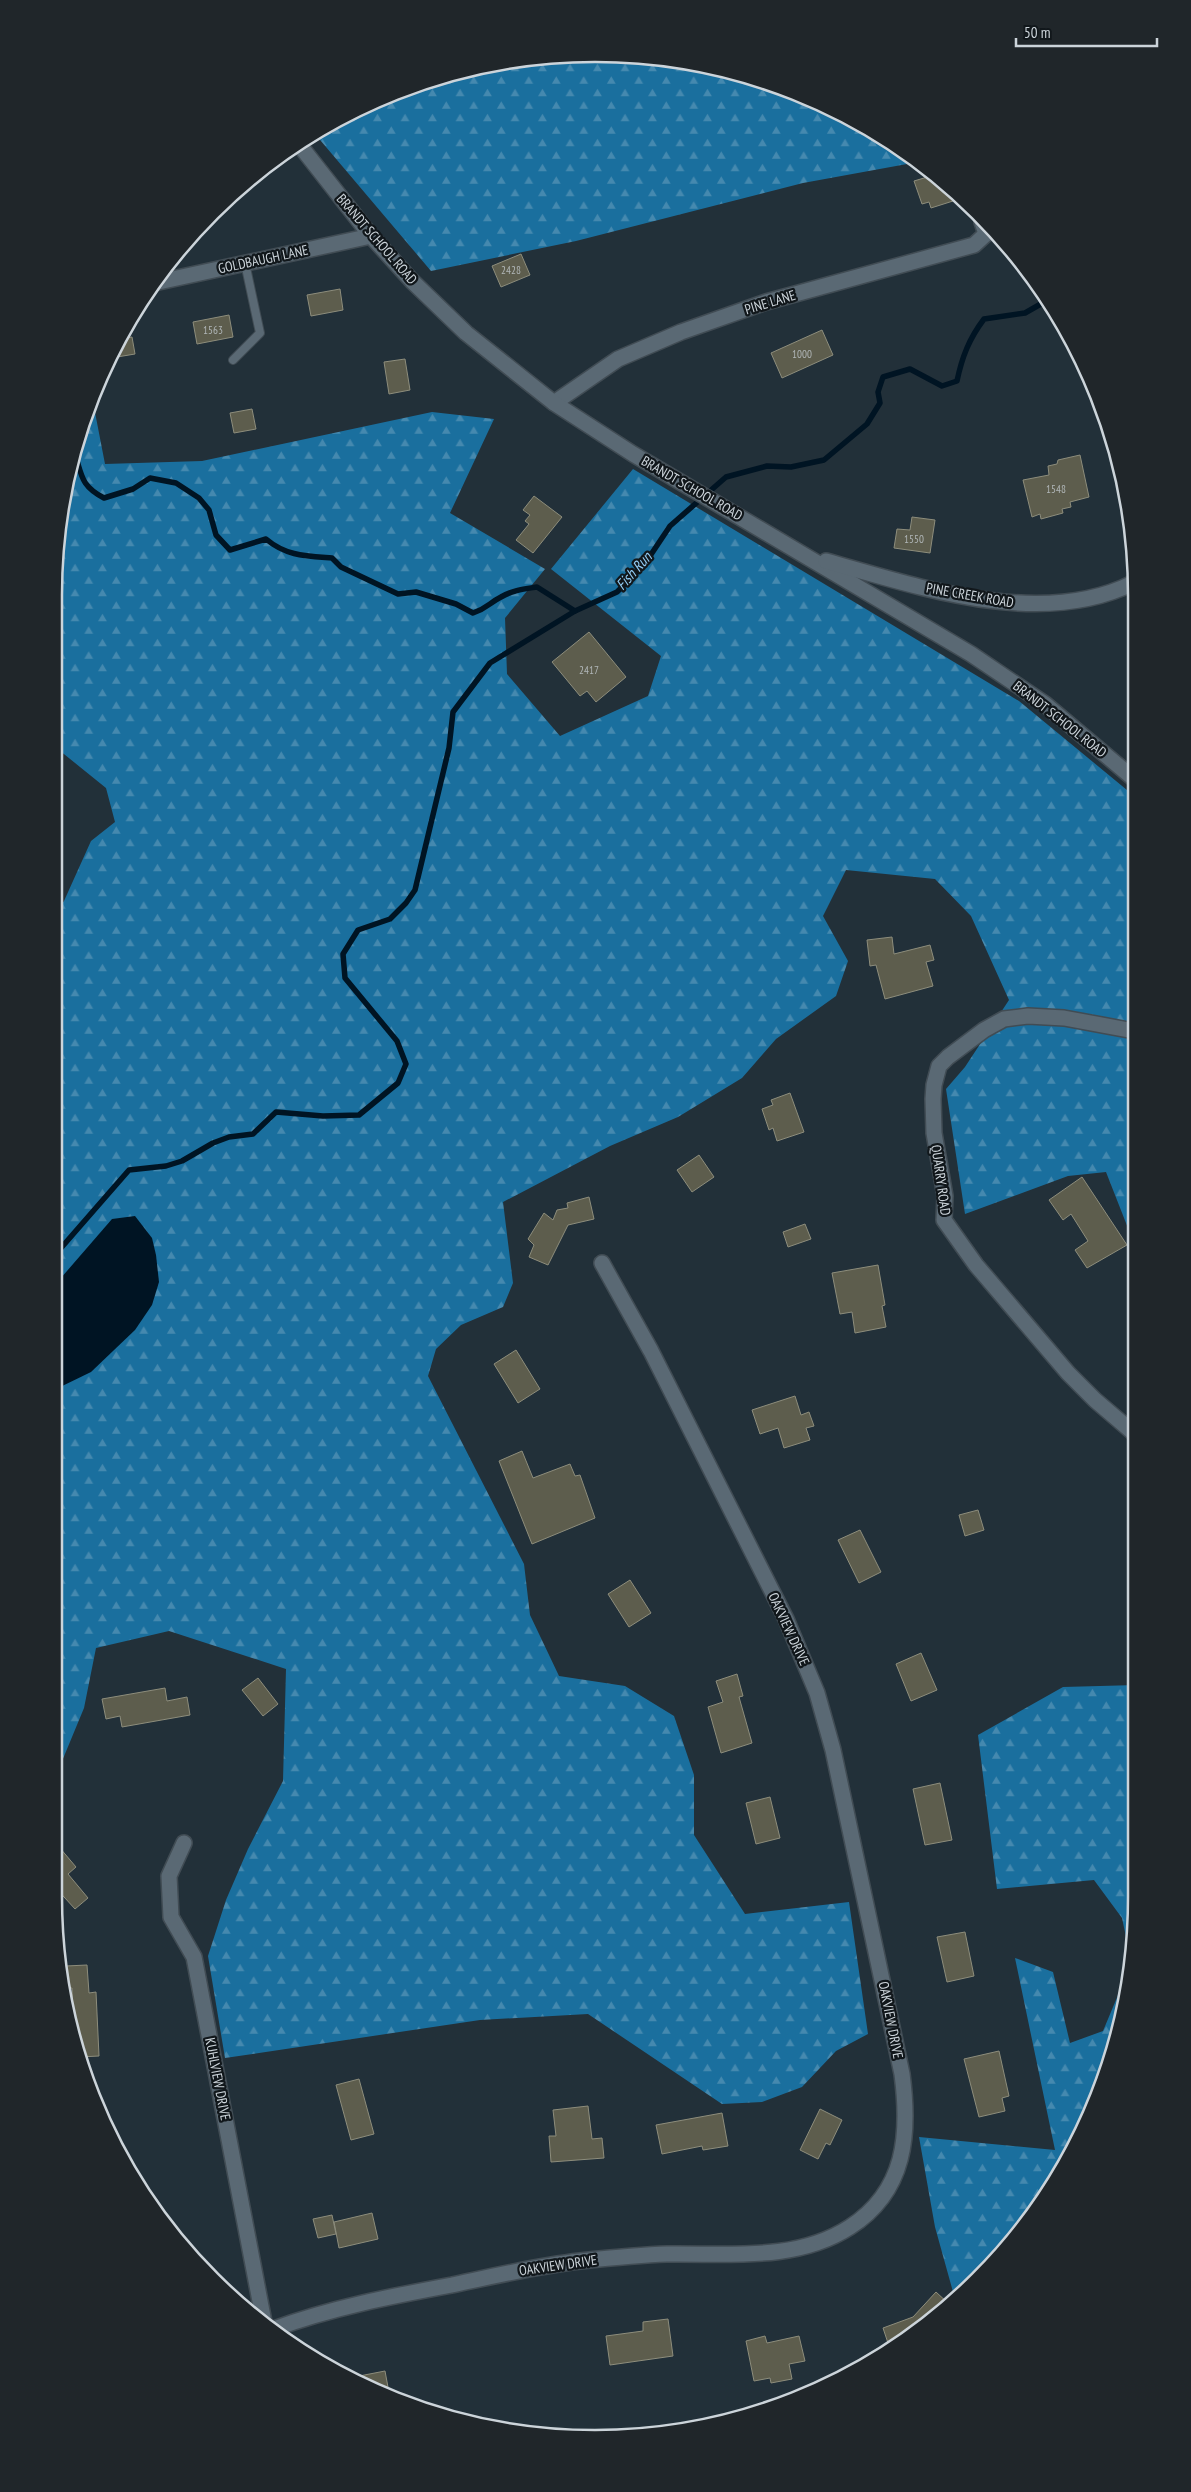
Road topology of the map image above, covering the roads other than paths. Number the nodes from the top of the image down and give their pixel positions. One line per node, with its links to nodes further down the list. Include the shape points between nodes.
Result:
1 (303, 149): 3 (street, BRANDT SCHOOL ROAD)
2 (986, 233): 7 (street, PINE LANE, via 974,245 766,302 681,332 618,359)
3 (372, 236): 4 (street, GOLDBAUGH LANE); 7 (street, BRANDT SCHOOL ROAD, via 412,281 466,333)
4 (245, 263): 5 (street, GOLDBAUGH LANE); 6 (lane, via 260,333)
5 (166, 280)
6 (233, 360)
7 (554, 403): 8 (street, BRANDT SCHOOL ROAD, via 633,454)
8 (808, 556): 9 (street, PINE CREEK ROAD, via 909,584 1003,602 1042,605 1066,602 1096,597); 10 (street, BRANDT SCHOOL ROAD, via 971,654 1029,693)
9 (1128, 585)
10 (1128, 774)
11 (1128, 1030): 13 (street, QUARRY ROAD, via 1064,1018 1028,1016 1004,1019 984,1030 940,1066 933,1099 934,1133 945,1196 944,1220 976,1266 1068,1373)
12 (602, 1262): 16 (street, OAKVIEW DRIVE, via 651,1351 786,1619 817,1693 833,1750 902,2074 906,2104 902,2159 881,2199 868,2214 813,2245 753,2255 667,2254 539,2266 411,2293)
13 (1128, 1428)
14 (184, 1843): 15 (street, KUHLVIEW DRIVE, via 169,1876 171,1917 194,1957)
15 (262, 2312)
16 (281, 2326)

